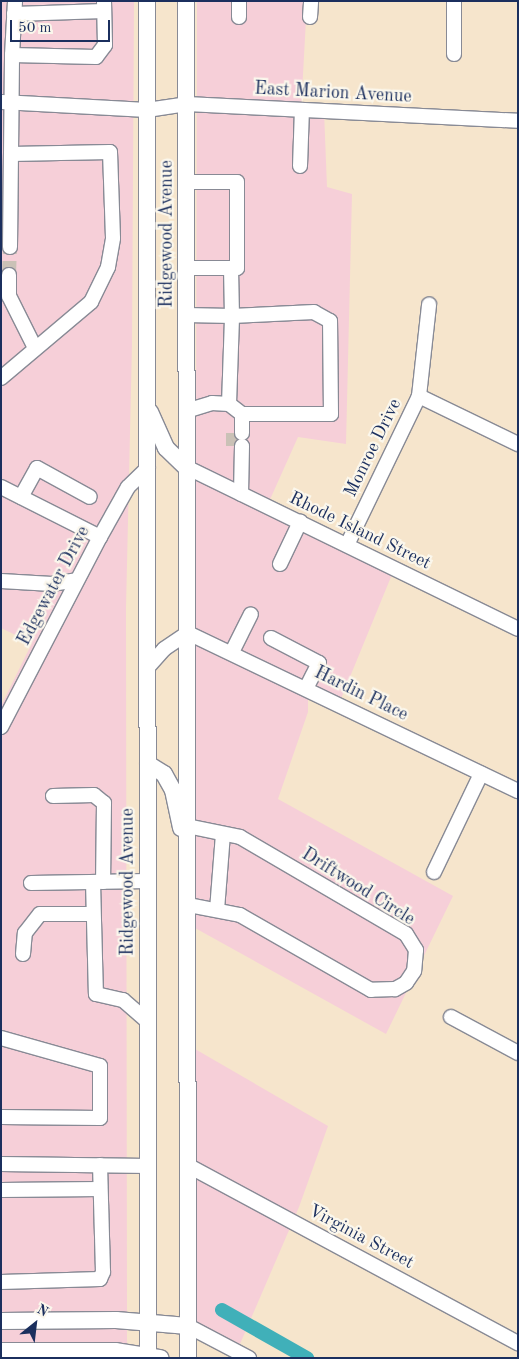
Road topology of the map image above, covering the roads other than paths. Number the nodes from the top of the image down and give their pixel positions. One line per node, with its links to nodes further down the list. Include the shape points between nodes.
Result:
1 (147, 1): 14 (main road, Ridgewood Avenue)
2 (186, 1): 13 (main road, Ridgewood Avenue)
3 (239, 1): 8 (street)
4 (311, 1): 9 (street)
5 (454, 1): 11 (street)
6 (104, 6): 7 (street); 10 (street, via 105,45 96,57)
7 (15, 7): 10 (street)
8 (239, 17)
9 (310, 17)
10 (12, 54): 12 (street)
11 (454, 54)
12 (6, 102): 14 (street, East Marion Avenue); 17 (street)
13 (187, 104): 14 (street, East Marion Avenue); 15 (street, East Marion Avenue); 19 (main road, Ridgewood Avenue)
14 (147, 110): 33 (main road, Ridgewood Avenue)
15 (302, 110): 16 (street, East Marion Avenue); 18 (street)
16 (518, 121)
17 (11, 154): 20 (street); 29 (street, via 110,152 113,238 108,267 91,302 61,331)
18 (300, 166)
19 (186, 182): 22 (main road, Ridgewood Avenue); 23 (street, via 236,182 237,268)
20 (6, 230): 21 (street)
21 (10, 247)
22 (187, 268): 23 (street); 27 (main road, Ridgewood Avenue)
23 (231, 268): 28 (street)
24 (9, 275): 25 (street)
25 (5, 293): 29 (street)
26 (429, 305): 31 (street, Monroe Drive)
27 (186, 315): 28 (street); 34 (main road, Ridgewood Avenue)
28 (232, 316): 32 (street); 35 (street, via 314,312 330,321 331,414)
29 (36, 348): 30 (street)
30 (1, 378)
31 (419, 396): 36 (street, Monroe Drive); 45 (street, Monroe Drive)
32 (229, 404): 34 (street, via 212,403); 35 (street)
33 (147, 406): 37 (main road, Ridgewood Avenue, via 166,448); 38 (main road, Ridgewood Avenue)
34 (186, 411): 37 (main road, Ridgewood Avenue)
35 (239, 432): 40 (street, via 233,453 241,462)
36 (518, 444)
37 (186, 467): 40 (street, Rhode Island Street); 51 (main road, Ridgewood Avenue)
38 (148, 468): 44 (street, Edgewater Drive, via 128,487); 54 (main road, Ridgewood Avenue)
39 (1, 487): 41 (street)
40 (241, 494): 43 (street, Rhode Island Street)
41 (22, 497): 42 (street, via 37,468); 44 (street)
42 (90, 497)
43 (300, 522): 45 (street, Rhode Island Street); 46 (street)
44 (100, 537): 47 (street, Edgewater Drive)
45 (347, 544): 50 (street, Rhode Island Street)
46 (280, 564)
47 (77, 580): 48 (street, via 52,584); 56 (street, Edgewater Drive)
48 (1, 581)
49 (251, 614): 53 (street)
50 (518, 629)
51 (188, 632): 53 (street, Hardin Place); 54 (street, via 164,649); 61 (main road, Ridgewood Avenue)
52 (271, 638): 55 (street, via 319,663)
53 (232, 652): 55 (street, Hardin Place)
54 (148, 667): 57 (main road, Ridgewood Avenue)
55 (306, 688): 58 (street, Hardin Place)
56 (3, 719)
57 (148, 764): 63 (main road, via 164,774 173,790); 65 (main road, Ridgewood Avenue)
58 (481, 774): 59 (street, Hardin Place); 64 (street)
59 (518, 791)
60 (53, 796): 66 (street, via 94,795 104,803)
61 (187, 826): 62 (street, Driftwood Circle); 63 (main road, Ridgewood Avenue)
62 (223, 834): 69 (street); 69 (street, Driftwood Circle, via 240,837 406,934 416,950 414,971 406,983 395,990 371,990 240,915)
63 (187, 854): 68 (main road, Ridgewood Avenue)
64 (434, 872)
65 (148, 880): 66 (street); 73 (main road, Ridgewood Avenue)
66 (98, 882): 67 (street); 70 (street)
67 (31, 884)
68 (188, 905): 69 (street, Driftwood Circle); 79 (main road, Ridgewood Avenue)
69 (217, 910)
70 (93, 914): 71 (street, via 40,914 25,933); 73 (street, via 96,994 123,1000)
71 (23, 954)
72 (451, 1017): 75 (street)
73 (148, 1022): 80 (main road, Ridgewood Avenue)
74 (1, 1038): 76 (street, via 100,1066 100,1118)
75 (518, 1053)
76 (1, 1118)
77 (1, 1164): 78 (street)
78 (100, 1165): 80 (street); 81 (street)
79 (187, 1165): 86 (main road, Ridgewood Avenue); 87 (street, Virginia Street)
80 (148, 1166): 85 (main road, Ridgewood Avenue)
81 (100, 1189): 82 (street); 83 (street, via 103,1272 100,1279)
82 (1, 1190)
83 (1, 1282)
84 (1, 1320): 85 (main road)
85 (149, 1321): 86 (main road); 89 (main road, Ridgewood Avenue)
86 (188, 1326): 90 (main road, Ridgewood Avenue); 91 (street)
87 (518, 1343)
88 (1, 1351): 89 (main road, via 115,1351)
89 (152, 1357)
90 (188, 1358)
91 (249, 1358)

